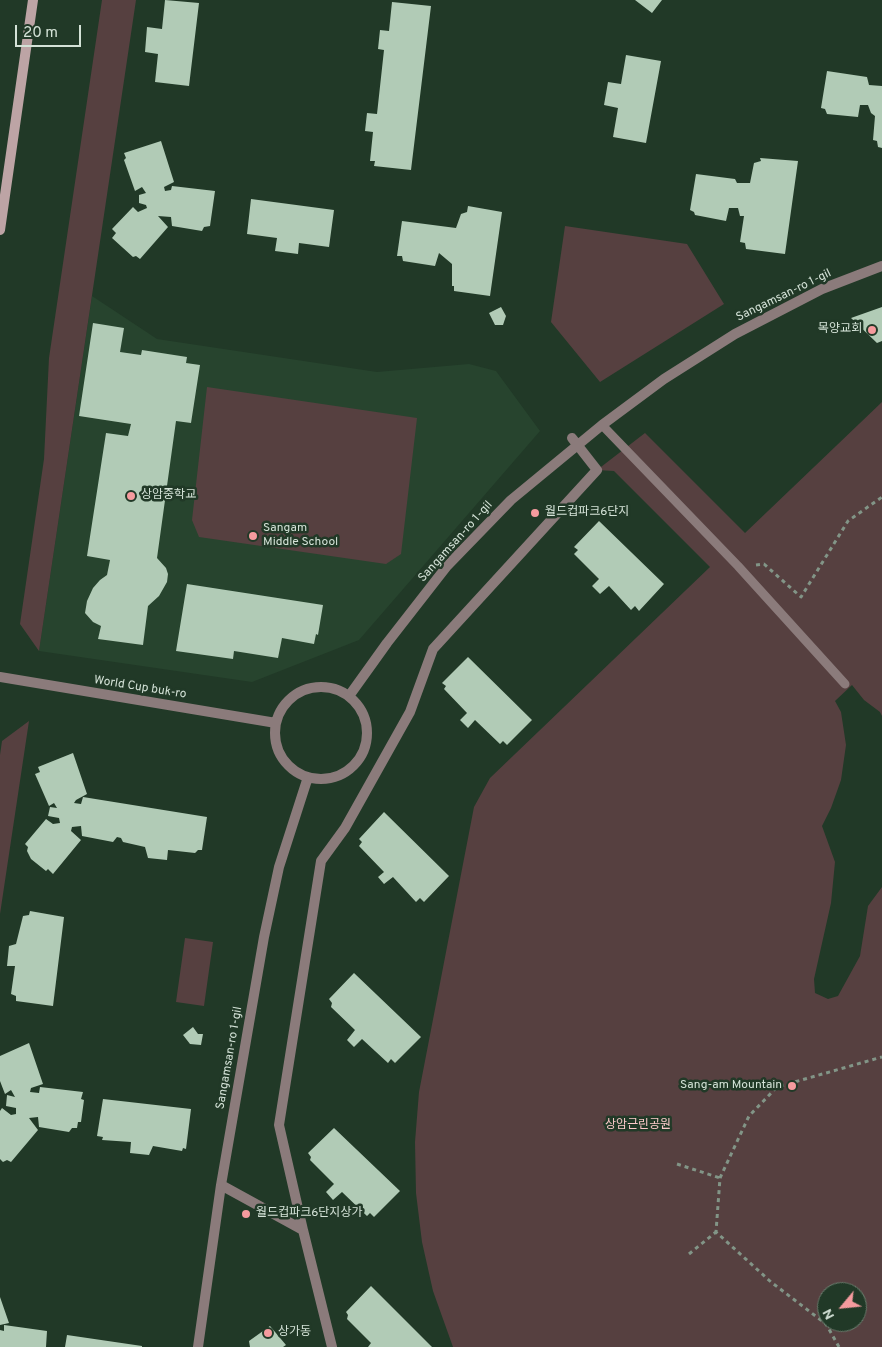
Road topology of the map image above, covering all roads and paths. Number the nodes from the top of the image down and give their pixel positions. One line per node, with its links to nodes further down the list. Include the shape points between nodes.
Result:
1 (33, 0): 2 (main road)
2 (0, 230)
3 (882, 266): 4 (street, Sangamsan-ro 1-gil, via 822,289 735,334 664,378)
4 (602, 425): 5 (street, Sangamsan-ro 1-gil); 7 (lane)
5 (575, 441): 10 (street, Sangamsan-ro 1-gil, via 511,500 447,566); 17 (street, via 597,470 433,649 410,712 345,828 321,861 279,1125)
6 (882, 496): 7 (path, via 848,521 801,597 764,564)
7 (738, 566): 9 (lane)
8 (0, 677): 11 (street, World Cup buk-ro)
9 (845, 684)
10 (349, 696): 11 (street, via 320,686 305,689 291,697 281,709); 12 (street, via 360,707 366,722 367,738 362,753 353,766 340,775 324,779)
11 (276, 723): 12 (street, via 275,740 281,757 293,770)
12 (308, 777): 16 (street, Sangamsan-ro 1-gil, via 279,867 264,937)
13 (882, 1056): 15 (path, via 777,1087 749,1116)
14 (677, 1164): 15 (path)
15 (720, 1178): 18 (path)
16 (221, 1185): 17 (street); 20 (street, Sangamsan-ro 1-gil)
17 (303, 1230): 21 (street)
18 (716, 1232): 19 (path); 22 (path, via 771,1282 826,1324)
19 (689, 1254)
20 (198, 1347)
21 (332, 1347)
22 (839, 1347)

